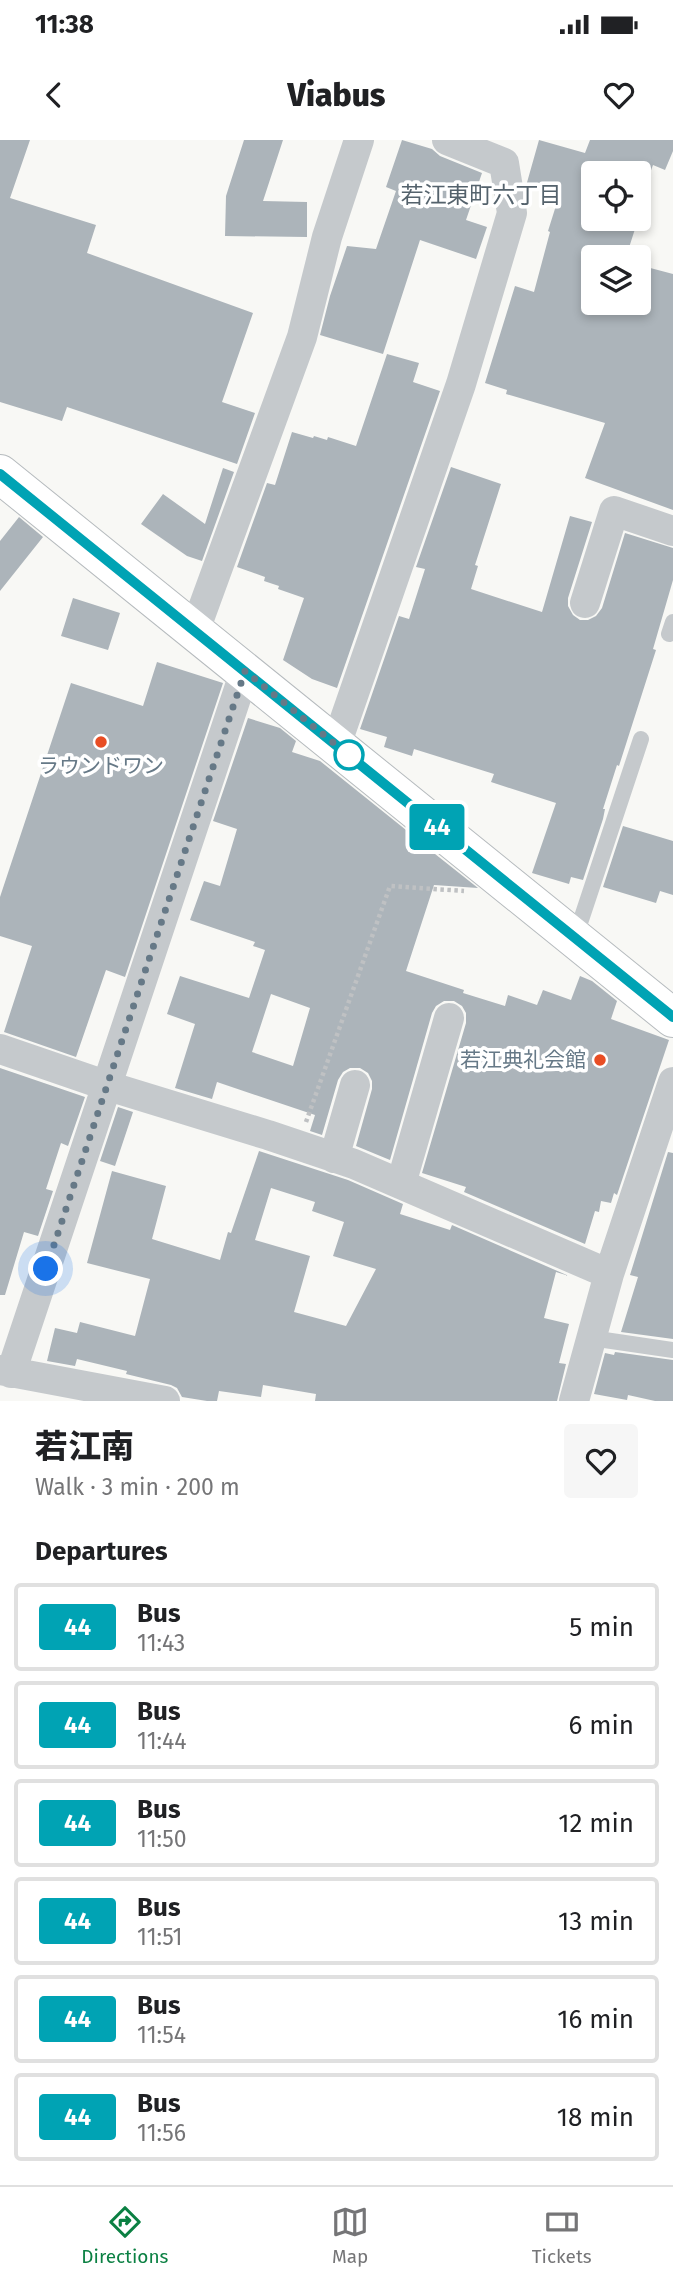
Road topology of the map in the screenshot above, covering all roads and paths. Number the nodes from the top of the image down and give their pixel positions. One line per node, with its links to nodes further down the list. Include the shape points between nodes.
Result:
1 (359, 140): 6 (street, via 327,237 302,337)
2 (447, 140): 9 (street, via 505,163 512,213 461,384)
3 (0, 474): 6 (main road)
4 (673, 531): 5 (street, via 614,512)
5 (584, 603)
6 (195, 630): 7 (main road)
7 (245, 671): 9 (main road); 17 (street)
8 (641, 738): 11 (lane)
9 (335, 745): 10 (main road)
10 (499, 877): 11 (main road); 18 (path, via 488,893 390,886)
11 (575, 939): 12 (main road)
12 (673, 1017)
13 (449, 1018): 20 (street)
14 (0, 1049): 17 (street)
15 (673, 1082): 21 (street)
16 (355, 1085): 19 (street)
17 (108, 1086): 18 (street); 24 (street)
18 (298, 1145): 19 (street)
19 (334, 1157): 20 (street)
20 (401, 1184): 21 (street)
21 (609, 1274): 22 (street)
22 (591, 1338): 23 (lane); 27 (street)
23 (673, 1350)
24 (5, 1371): 25 (street)
25 (55, 1391): 26 (street)
26 (164, 1401)
27 (574, 1401)

